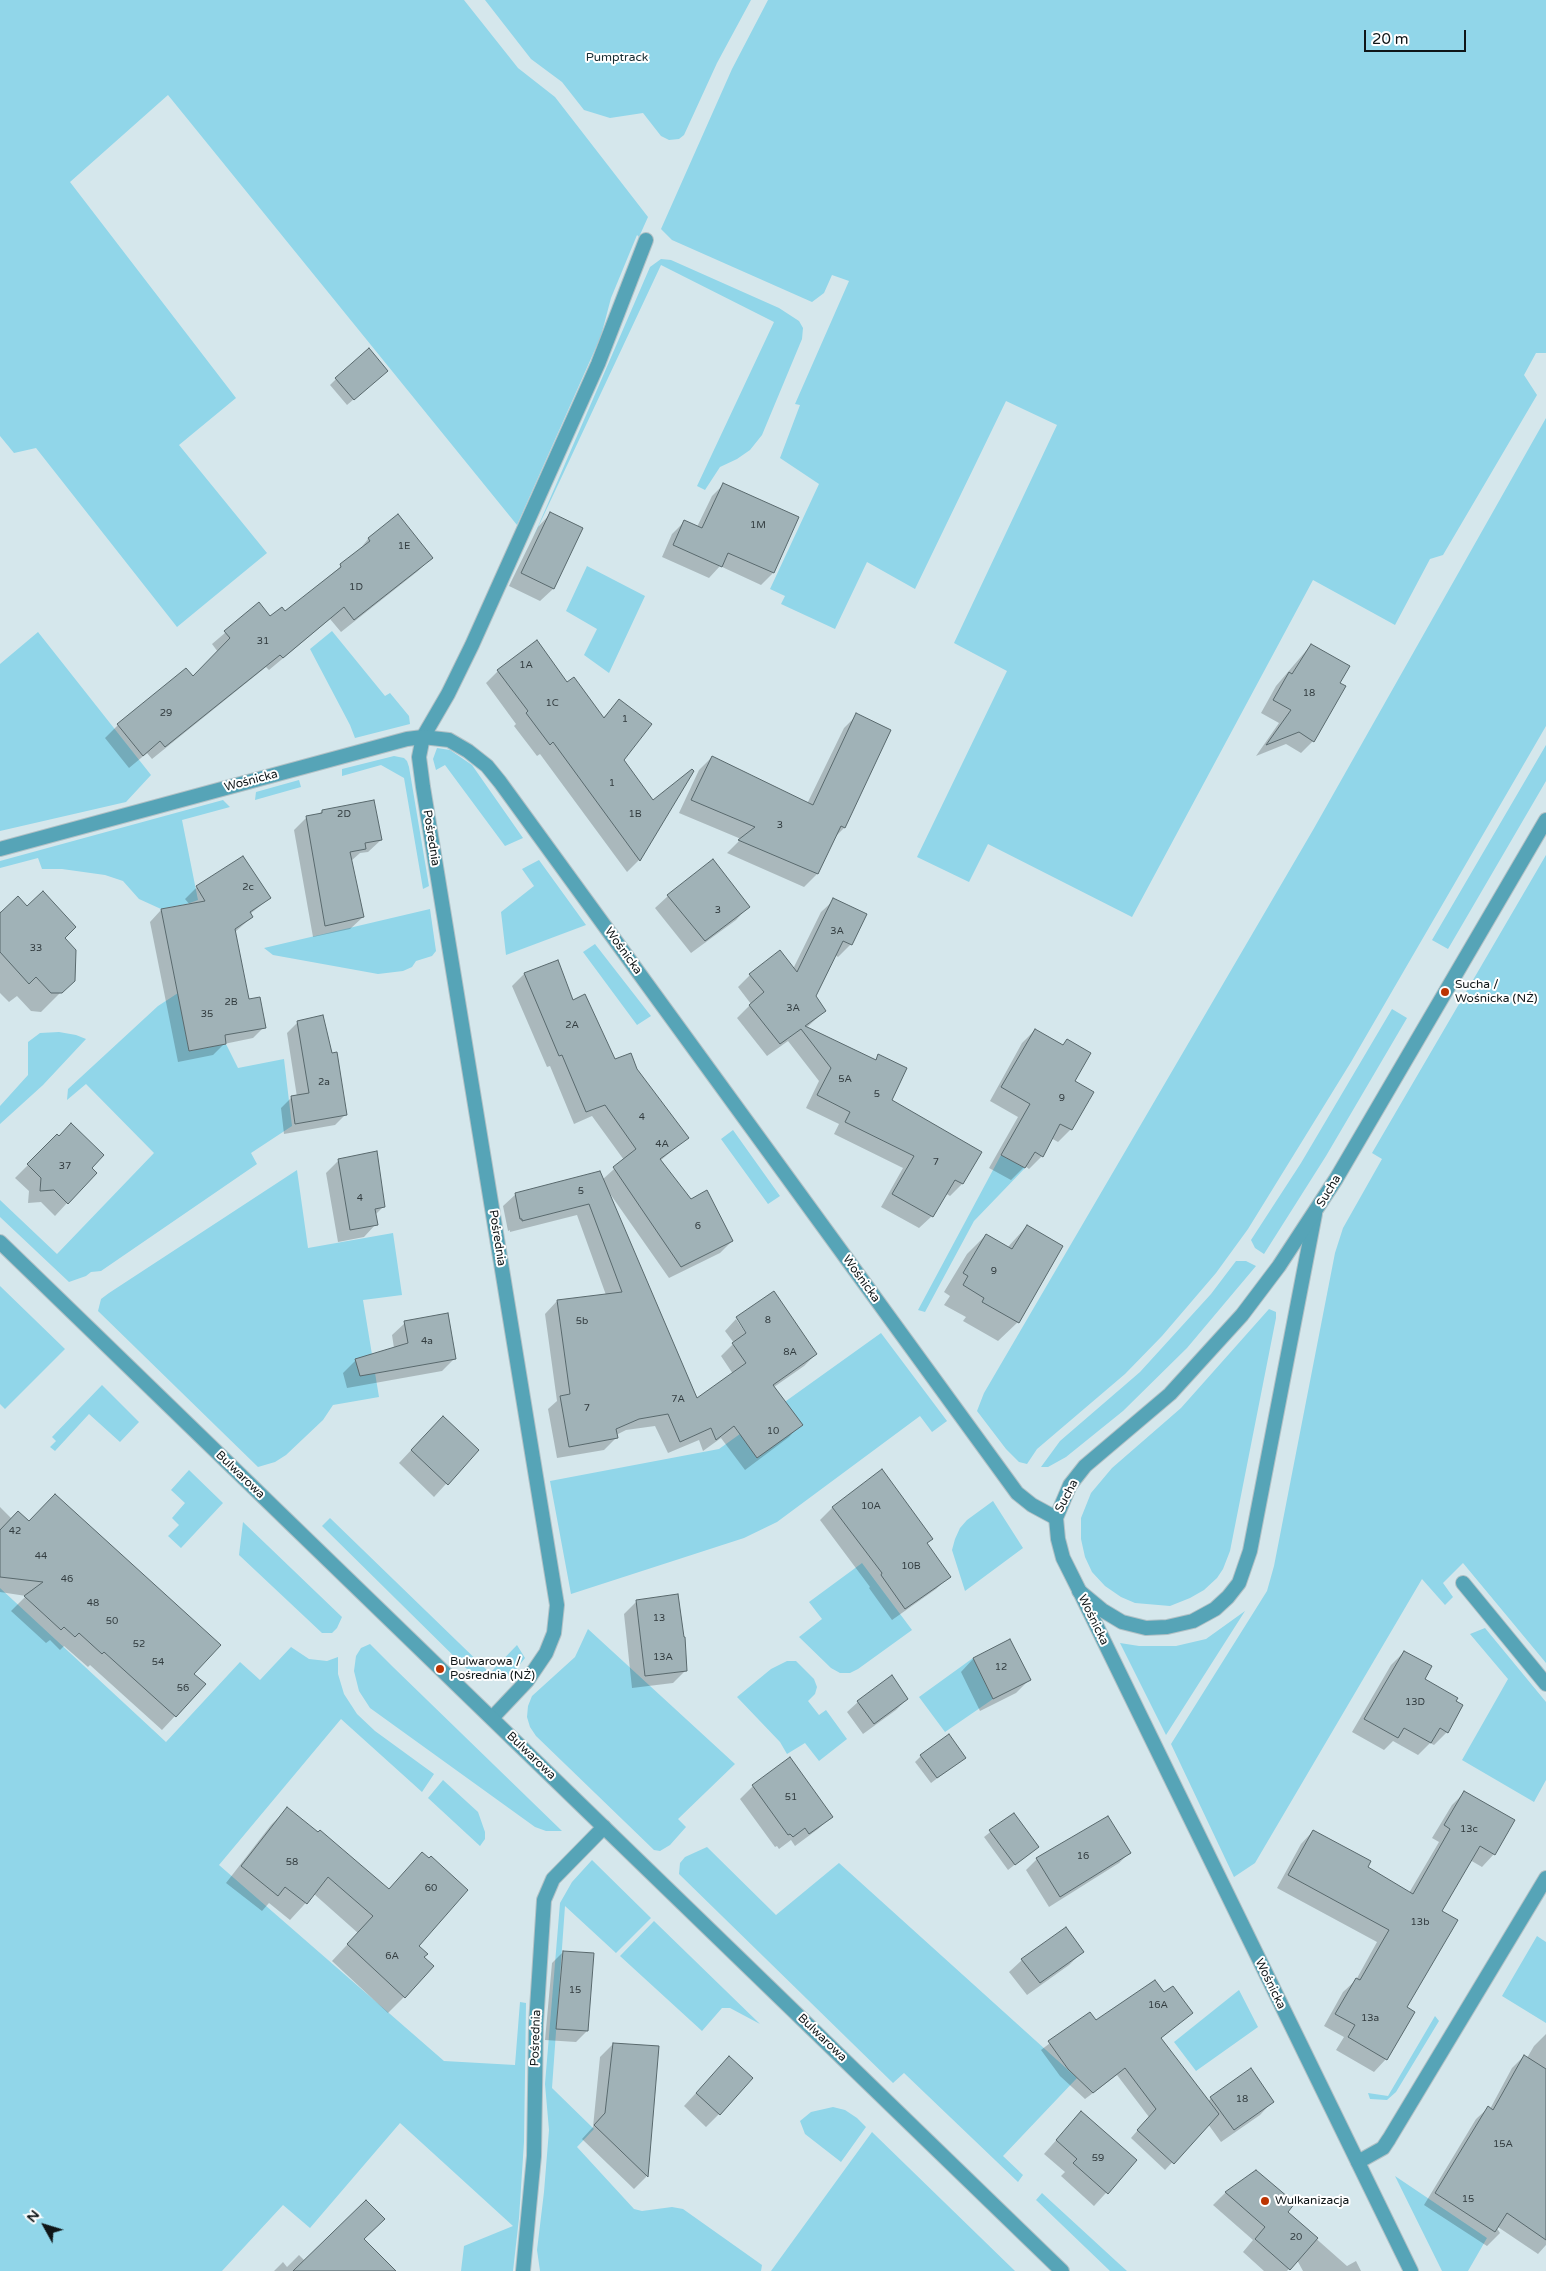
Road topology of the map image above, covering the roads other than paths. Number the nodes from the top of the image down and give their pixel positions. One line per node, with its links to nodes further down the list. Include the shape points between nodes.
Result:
1 (646, 240): 2 (street, via 598,364 472,645)
2 (423, 737): 4 (street, Wośnicka, via 407,738); 7 (street, Wośnicka, via 449,740 468,750 500,782 1017,1493); 11 (street, Pośrednia, via 419,757 422,787 557,1605 554,1633 546,1653 527,1681)
3 (1546, 820): 5 (street, Sucha)
4 (0, 849)
5 (1315, 1214): 7 (street, Sucha, via 1242,1315 1203,1360 1170,1394 1085,1466 1070,1485); 9 (street, via 1250,1551 1240,1583 1215,1609 1192,1621 1146,1628 1122,1622)
6 (0, 1242): 11 (street, Bulwarowa)
7 (1056, 1518): 9 (street, Wośnicka, via 1061,1552)
8 (1462, 1583): 10 (street)
9 (1078, 1590): 14 (street, Wośnicka)
10 (1546, 1684)
11 (492, 1718): 12 (street, Bulwarowa)
12 (604, 1827): 15 (street, Pośrednia, via 553,1879 544,1900 536,2024 534,2156); 16 (street, Bulwarowa)
13 (1546, 1878): 14 (street, via 1394,2132 1383,2148)
14 (1358, 2162): 17 (street, Wośnicka)
15 (523, 2271)
16 (1062, 2271)
17 (1412, 2271)

